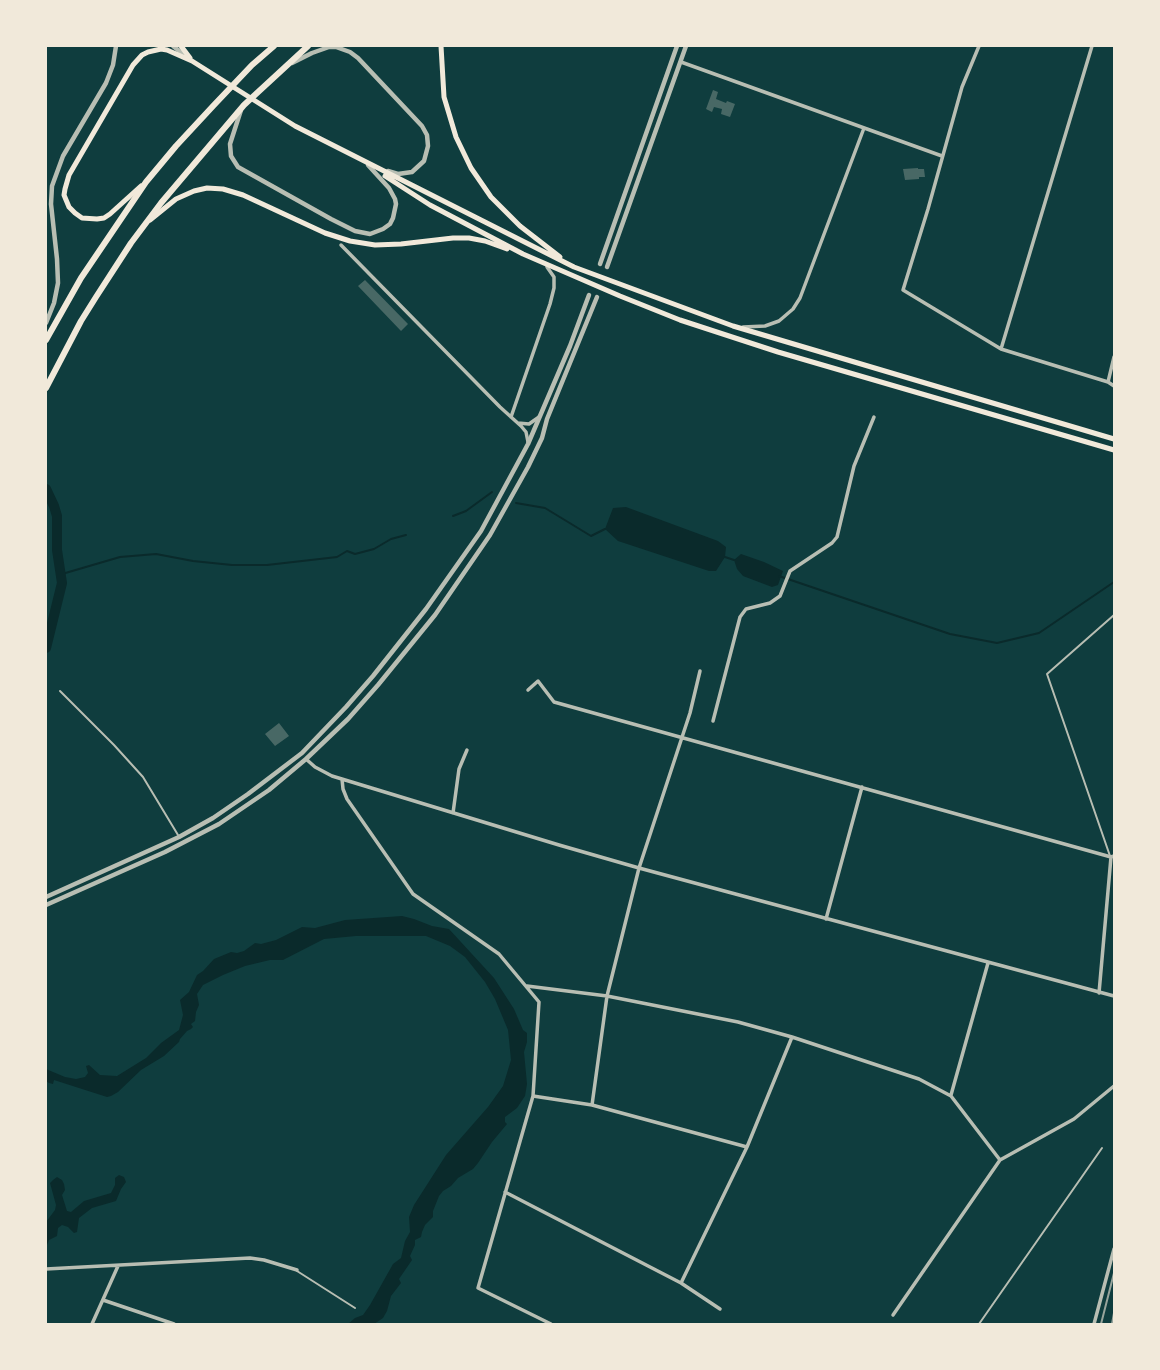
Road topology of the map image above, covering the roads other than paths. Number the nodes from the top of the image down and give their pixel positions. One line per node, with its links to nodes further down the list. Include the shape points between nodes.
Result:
1 (116, 46): 28 (street, via 110,74 63,156 52,186 58,283)
2 (173, 46): 11 (street)
3 (181, 46): 11 (main road)
4 (274, 46): 18 (highway)
5 (308, 46): 13 (highway)
6 (441, 46): 24 (main road, via 444,97 471,168 520,226)
7 (677, 46): 23 (street)
8 (686, 46): 12 (street)
9 (979, 46): 16 (street)
10 (1092, 46): 31 (street)
11 (192, 61): 17 (main road, via 278,117); 18 (main road, via 167,50 148,52 138,60 69,175 64,195 82,218 104,218)
12 (681, 62): 15 (street); 25 (street)
13 (281, 69): 14 (highway); 17 (street, via 329,47 342,48 358,58 425,130 428,150 416,169 398,174)
14 (244, 105): 17 (street, via 230,144 238,167 355,232 370,234 390,224 396,204 390,188); 19 (highway)
15 (863, 128): 16 (street); 29 (street, via 793,309 765,326)
16 (942, 156): 31 (street, via 903,289)
17 (368, 164): 21 (main road, via 430,205); 24 (main road)
18 (146, 182): 30 (highway, via 81,278)
19 (145, 224): 21 (main road, via 176,199 207,188 223,189 350,241 375,245 469,238); 35 (highway, via 81,321)
20 (341, 245): 36 (street)
21 (523, 254): 22 (main road)
22 (543, 263): 36 (street, via 554,277 554,288); 42 (main road, via 693,324 778,352)
23 (600, 264)
24 (574, 267): 29 (main road)
25 (607, 267)
26 (589, 295): 37 (street)
27 (597, 297): 50 (street, via 542,438 490,535 400,658)
28 (46, 323)
29 (733, 326): 40 (main road)
30 (46, 340)
31 (1001, 349): 33 (street)
32 (1115, 357): 33 (street)
33 (1108, 382): 34 (street)
34 (1115, 386)
35 (46, 388)
36 (511, 417): 39 (street)
37 (539, 417): 39 (street, via 529,424); 41 (street)
38 (874, 417): 47 (street, via 832,543 790,570 780,596 746,609 740,617)
39 (518, 422): 41 (street)
40 (1115, 439)
41 (528, 444): 54 (street, via 473,542 426,609 346,707 286,766)
42 (1115, 450)
43 (1115, 615): 55 (lane, via 1047,674)
44 (700, 671): 48 (street)
45 (528, 690): 48 (street, via 538,681 554,702)
46 (60, 691): 54 (lane, via 143,776)
47 (713, 721)
48 (681, 738): 52 (street); 56 (street)
49 (467, 750): 53 (street, via 459,769)
50 (306, 759): 51 (street); 58 (street, via 219,824)
51 (342, 779): 53 (street); 61 (street, via 347,799 413,894 499,954)
52 (862, 787): 55 (street); 59 (street)
53 (453, 813): 56 (street)
54 (179, 837): 57 (street)
55 (1113, 857): 62 (street)
56 (639, 868): 59 (street); 63 (street)
57 (46, 897)
58 (46, 905)
59 (826, 919): 60 (street)
60 (988, 962): 62 (street); 68 (street)
61 (527, 986): 63 (street); 67 (street, via 539,1003)
62 (1099, 993): 64 (street)
63 (607, 996): 65 (street); 69 (street)
64 (1115, 996)
65 (792, 1037): 68 (street, via 919,1079); 70 (street)
66 (1115, 1086): 72 (street, via 1074,1119)
67 (533, 1096): 69 (street); 73 (street)
68 (951, 1096): 72 (street)
69 (592, 1105): 70 (street)
70 (747, 1147): 78 (street)
71 (1102, 1148): 86 (lane)
72 (1000, 1160): 82 (street)
73 (505, 1192): 78 (street); 85 (street, via 478,1288)
74 (1115, 1249): 87 (street)
75 (118, 1265): 76 (street); 77 (street, via 250,1258); 79 (street)
76 (46, 1269)
77 (297, 1270): 80 (lane)
78 (681, 1283): 81 (street)
79 (103, 1300): 83 (street); 84 (street)
80 (355, 1308)
81 (720, 1309)
82 (893, 1315)
83 (92, 1325)
84 (174, 1325)
85 (551, 1325)
86 (979, 1325)
87 (1094, 1325)

